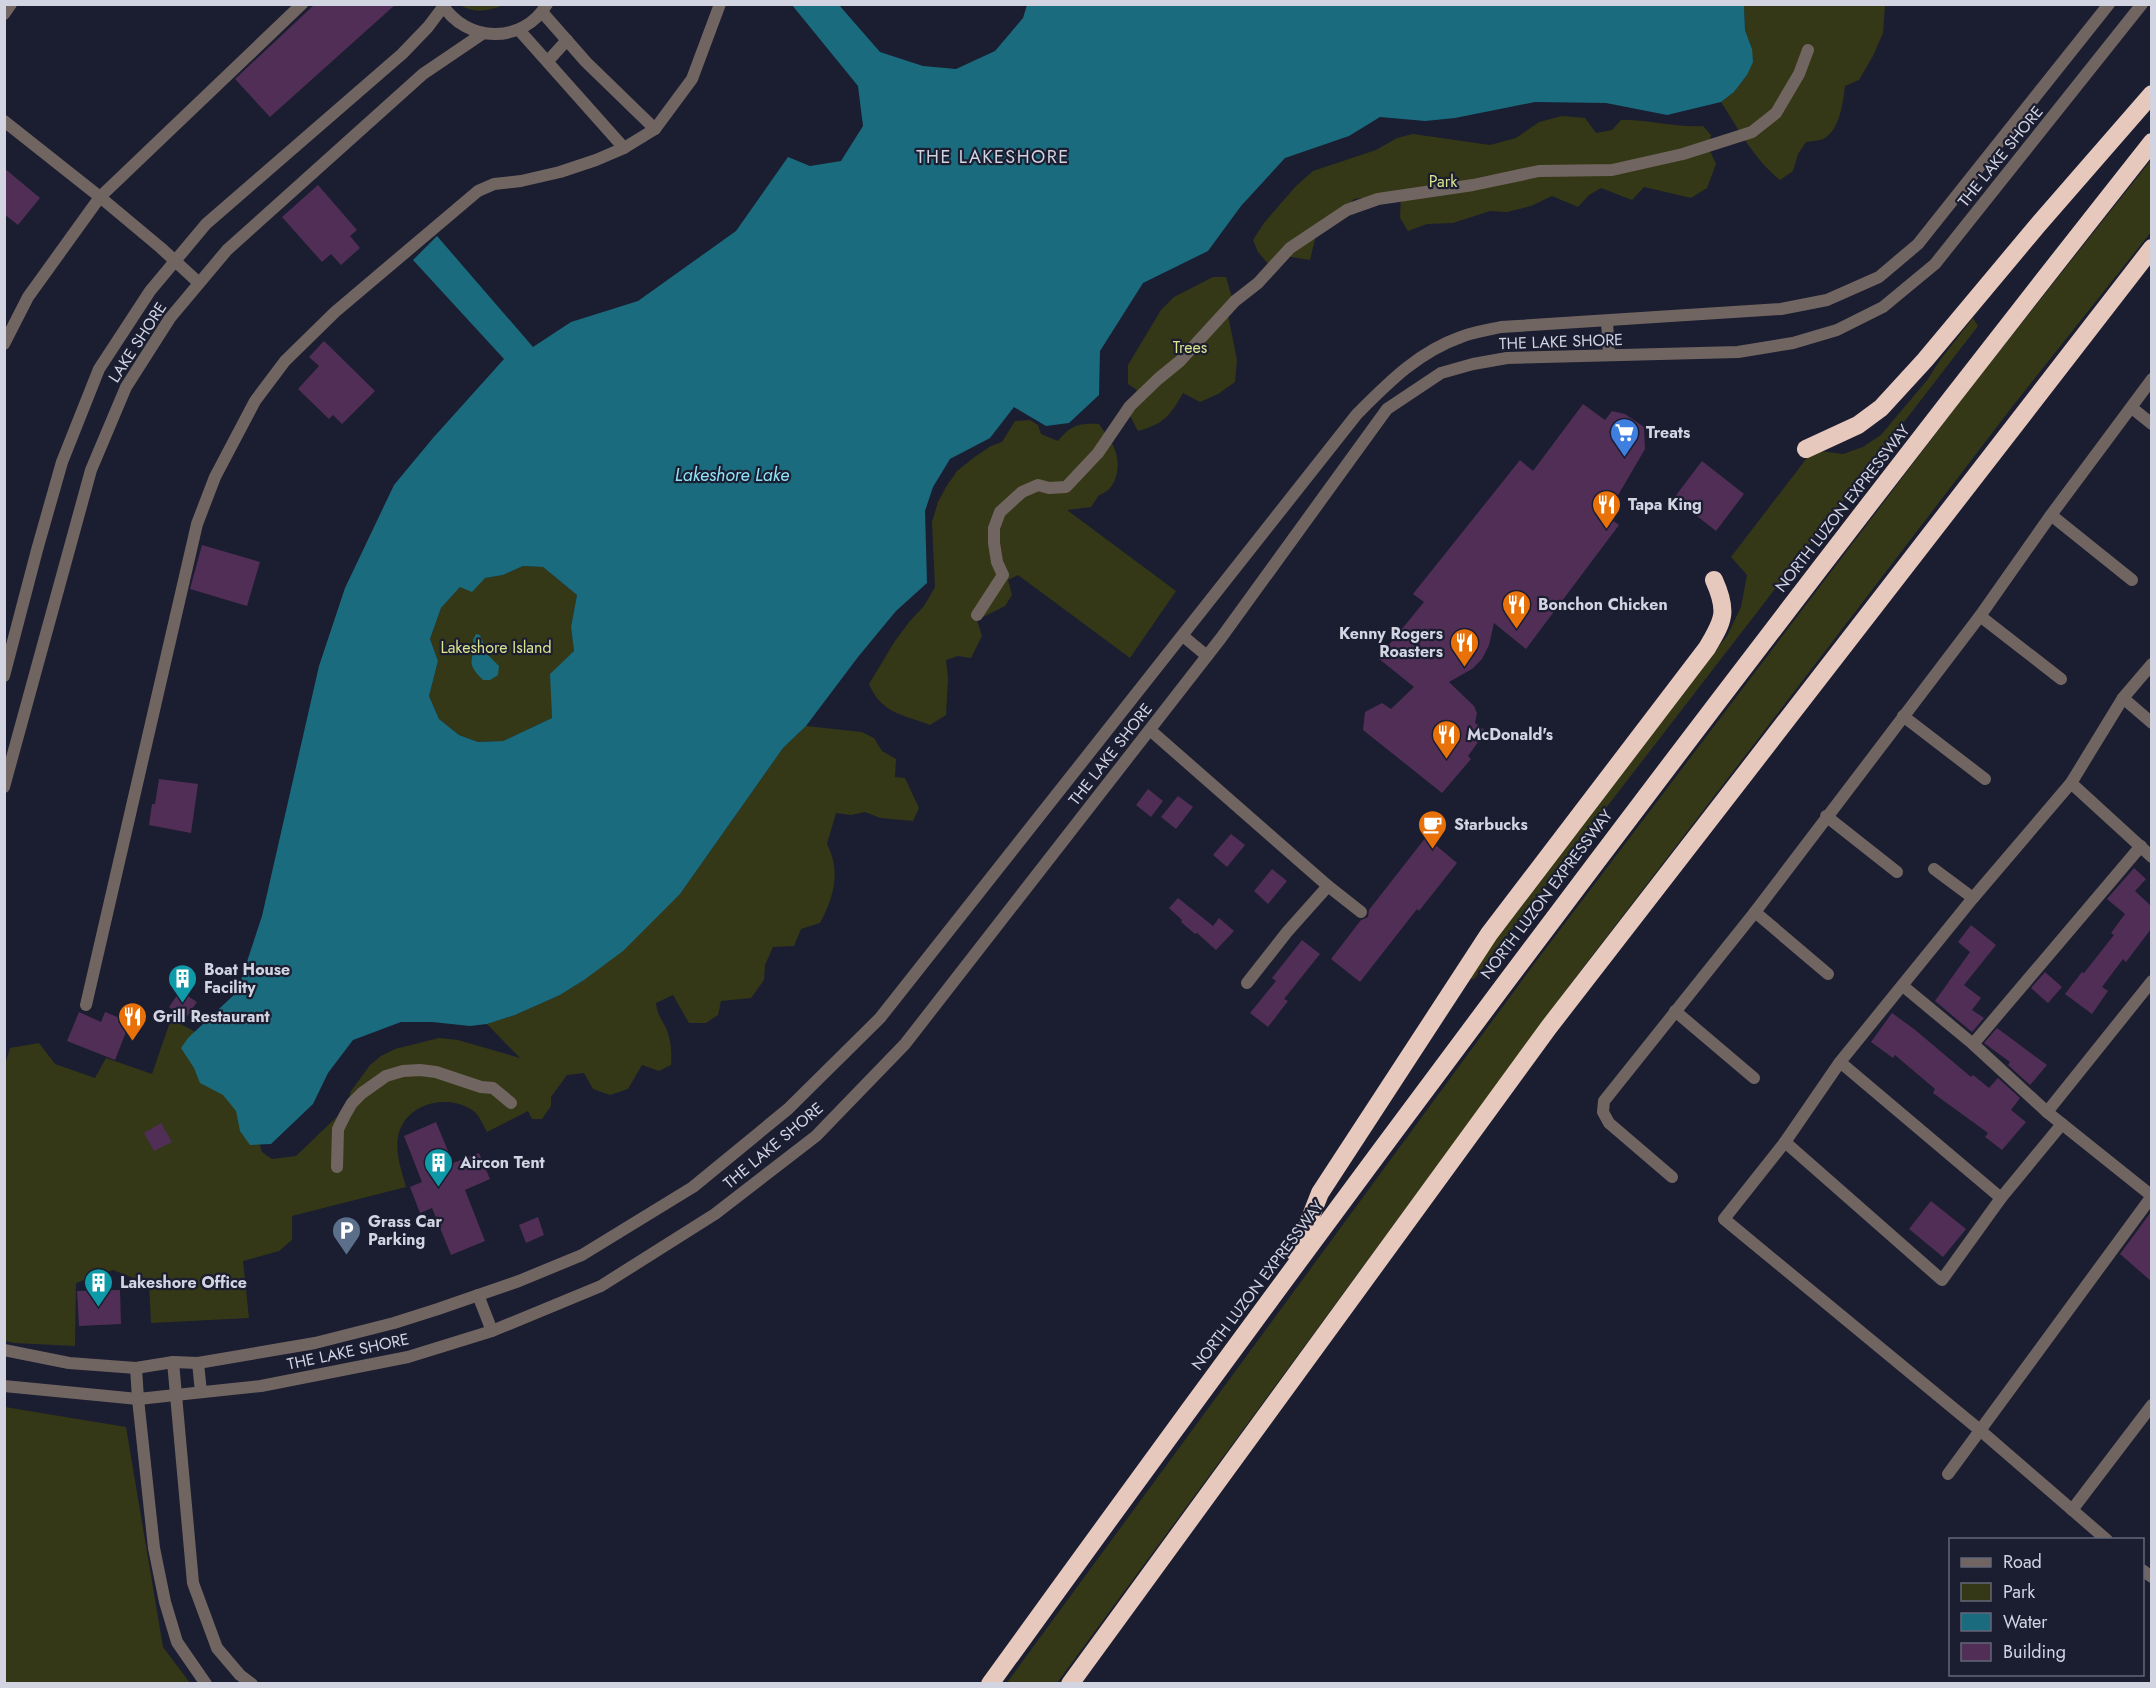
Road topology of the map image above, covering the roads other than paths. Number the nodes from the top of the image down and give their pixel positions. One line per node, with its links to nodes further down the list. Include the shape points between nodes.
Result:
1 (11, 4): 8 (street)
2 (302, 4): 19 (street)
3 (720, 4): 16 (street, via 692,79)
4 (2109, 4): 23 (street, THE LAKE SHORE, via 1918,244 1878,277 1827,300 1781,309)
5 (2142, 4): 25 (street, THE LAKE SHORE, via 1935,264 1883,307 1837,330 1793,343 1738,352)
6 (443, 6): 10 (street, via 455,20); 21 (street, LAKE SHORE, via 402,54 206,224)
7 (544, 8): 9 (street); 11 (street)
8 (4, 14)
9 (519, 30): 10 (street, via 501,35); 13 (street)
10 (482, 34): 22 (street, LAKE SHORE, via 423,74 227,250)
11 (567, 40): 13 (street); 16 (street)
12 (1808, 50): 33 (street, via 1776,113 1752,132 1683,154 1612,170 1539,171 1378,199 1347,210 1300,241 1130,406 1098,453 1066,487 1049,489 1038,485 1022,492 1000,512 994,543 1003,575)
13 (548, 61): 18 (street)
14 (2151, 94): 29 (highway, via 1881,408 1858,425)
15 (4, 121): 19 (street)
16 (655, 129): 18 (street)
17 (2151, 142): 74 (highway, NORTH LUZON EXPRESSWAY, via 1704,718)
18 (624, 148): 61 (street, via 560,172 494,184 478,191 335,312 285,361 255,400 215,477 197,524)
19 (100, 197): 21 (street); 24 (street, via 28,297)
20 (2151, 248): 94 (highway, via 1549,1027)
21 (174, 261): 22 (street); 38 (street, LAKE SHORE, via 99,369 62,462)
22 (199, 284): 44 (street, LAKE SHORE, via 170,318 126,387 91,470)
23 (1607, 321): 25 (street); 35 (street, THE LAKE SHORE, via 1502,327 1461,337 1423,354 1357,414)
24 (4, 344)
25 (1609, 355): 36 (street, THE LAKE SHORE, via 1507,358 1473,364 1441,373 1387,409)
26 (2151, 379): 27 (street)
27 (2132, 408): 28 (street); 30 (street)
28 (2151, 424)
29 (1806, 449)
30 (2050, 515): 32 (street); 34 (street)
31 (1714, 580): 74 (highway, via 1722,598 1723,616 1707,648 1460,977 1320,1193)
32 (2132, 580)
33 (977, 615)
34 (1980, 616): 39 (street); 41 (street)
35 (1183, 636): 36 (street); 75 (street, THE LAKE SHORE, via 880,1018 789,1109 693,1187 582,1255)
36 (1207, 656): 43 (street, THE LAKE SHORE)
37 (2151, 664): 40 (street)
38 (4, 676)
39 (2061, 679)
40 (2124, 698): 42 (street); 46 (street)
41 (1903, 716): 45 (street); 48 (street)
42 (2151, 723)
43 (1150, 729): 53 (street); 76 (street, THE LAKE SHORE, via 905,1044 816,1136 715,1214 601,1286)
44 (6, 773): 47 (street, LAKE SHORE)
45 (1985, 779)
46 (2071, 783): 49 (street); 54 (street)
47 (4, 787)
48 (1826, 816): 52 (street); 56 (street)
49 (2140, 846): 50 (street); 63 (street)
50 (2151, 857)
51 (1934, 869): 54 (street)
52 (1897, 872)
53 (1328, 886): 55 (street); 59 (street)
54 (1972, 898): 60 (street)
55 (1361, 912)
56 (1755, 912): 57 (street); 62 (street)
57 (1828, 974)
58 (2151, 981): 67 (street)
59 (1247, 983)
60 (1902, 986): 63 (street); 64 (street)
61 (86, 1005)
62 (1675, 1011): 65 (street); 71 (street, via 1604,1101 1602,1113)
63 (1973, 1044): 67 (street)
64 (1840, 1062): 69 (street); 73 (street)
65 (1754, 1078)
66 (511, 1103): 70 (street, via 493,1088 436,1072 403,1071 386,1076 362,1093 345,1115 339,1129)
67 (2047, 1112): 68 (street)
68 (2062, 1124): 72 (street); 73 (street)
69 (1785, 1142): 73 (street, via 1942,1280); 86 (street, via 1724,1218)
70 (337, 1167)
71 (1672, 1177)
72 (2151, 1196): 86 (street)
73 (2001, 1198)
74 (1287, 1277): 93 (highway, NORTH LUZON EXPRESSWAY)
75 (478, 1295): 76 (street); 79 (street, THE LAKE SHORE, via 394,1323 315,1343)
76 (492, 1331): 82 (street, THE LAKE SHORE, via 408,1357 261,1386)
77 (4, 1350): 80 (street, THE LAKE SHORE, via 69,1363)
78 (173, 1362): 79 (street, THE LAKE SHORE); 80 (street, THE LAKE SHORE); 83 (street)
79 (198, 1363): 82 (street)
80 (136, 1368): 84 (street)
81 (4, 1386): 84 (street, THE LAKE SHORE)
82 (201, 1392): 83 (street, THE LAKE SHORE)
83 (178, 1395): 84 (street, THE LAKE SHORE); 90 (street, via 193,1583 217,1648)
84 (138, 1399): 91 (street, via 154,1548 165,1602 177,1642)
85 (2151, 1405): 88 (street)
86 (1981, 1431): 87 (street); 88 (street)
87 (1948, 1474)
88 (2072, 1510): 89 (street)
89 (2106, 1538)
90 (237, 1679): 92 (street)
91 (206, 1683)
92 (252, 1683)
93 (990, 1683)
94 (1070, 1683)

